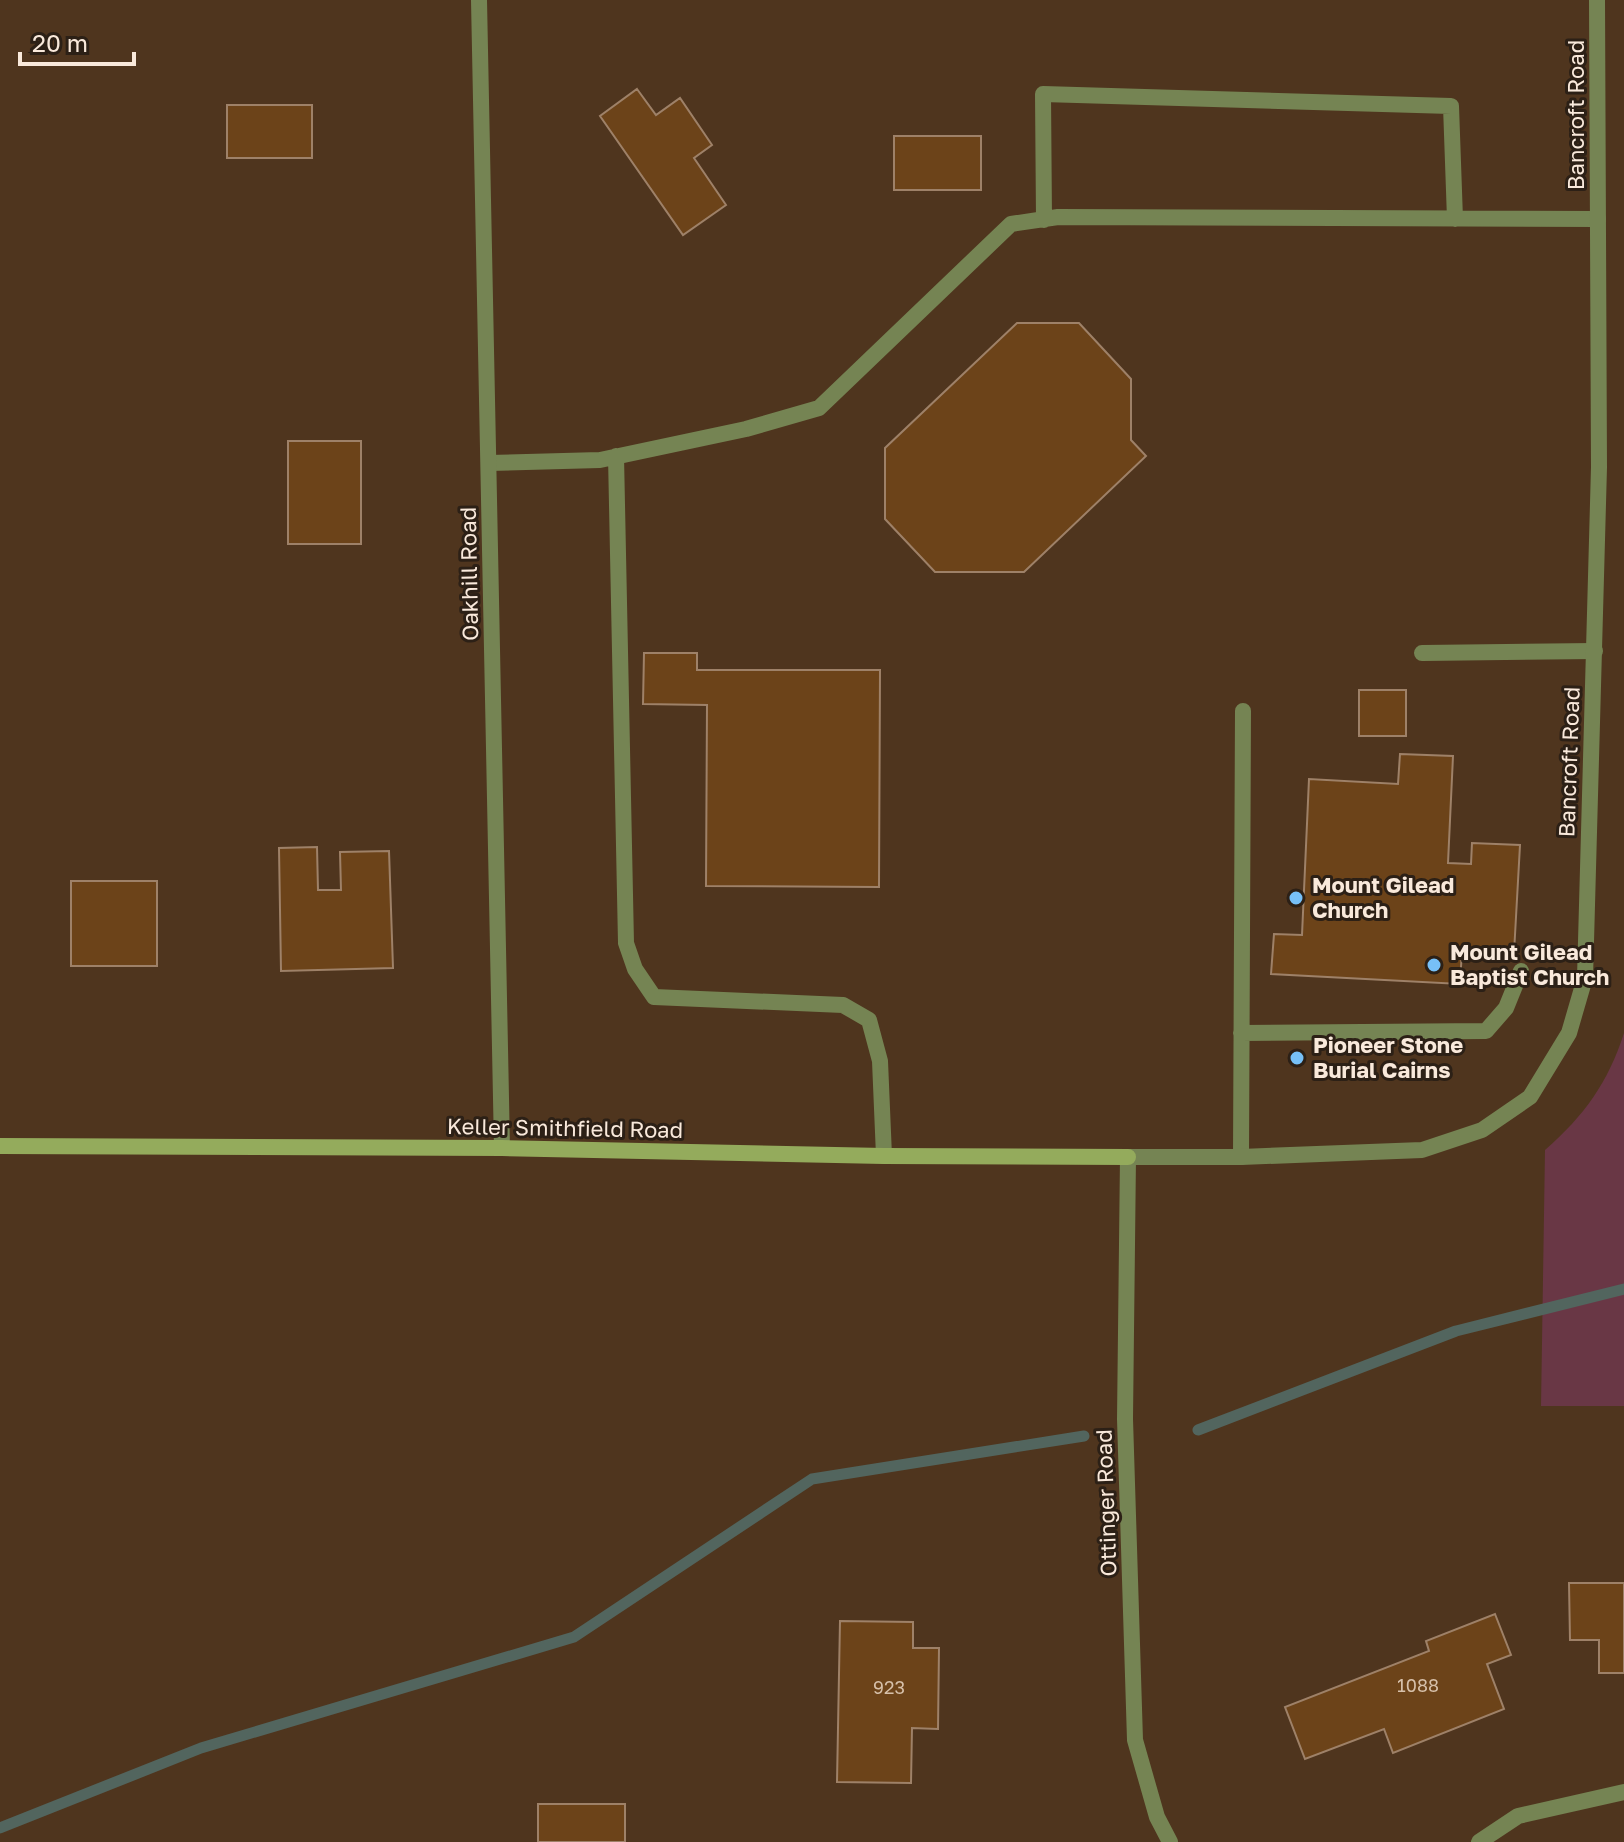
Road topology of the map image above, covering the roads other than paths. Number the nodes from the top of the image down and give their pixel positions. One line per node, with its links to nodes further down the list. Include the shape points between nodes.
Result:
1 (479, 0): 7 (street, Oakhill Road)
2 (1597, 0): 4 (street, Bancroft Road)
3 (1455, 219): 4 (street); 5 (street); 5 (street, via 1451,106 1043,94)
4 (1598, 219): 8 (street, Bancroft Road)
5 (1044, 220): 6 (street, via 1011,224 819,408)
6 (616, 456): 7 (street); 15 (street, via 626,943 635,969 654,997 843,1005 869,1020 880,1061)
7 (489, 463): 14 (street, Oakhill Road)
8 (1595, 651): 9 (street); 17 (street, Bancroft Road, via 1585,978 1569,1033 1530,1097 1482,1130 1422,1150)
9 (1422, 653)
10 (1243, 711): 12 (street)
11 (1521, 971): 12 (street, via 1506,1008 1486,1031)
12 (1241, 1033): 17 (street)
13 (0, 1146): 14 (main road, Keller Smithfield Road)
14 (502, 1148): 15 (main road, Keller Smithfield Road)
15 (884, 1156): 16 (main road, Keller Smithfield Road)
16 (1128, 1157): 17 (street, Bancroft Road); 19 (street, Ottinger Road, via 1125,1419 1135,1740 1157,1817)
17 (1241, 1157)
18 (1624, 1792): 20 (street, via 1518,1816)
19 (1170, 1842)
20 (1479, 1842)

